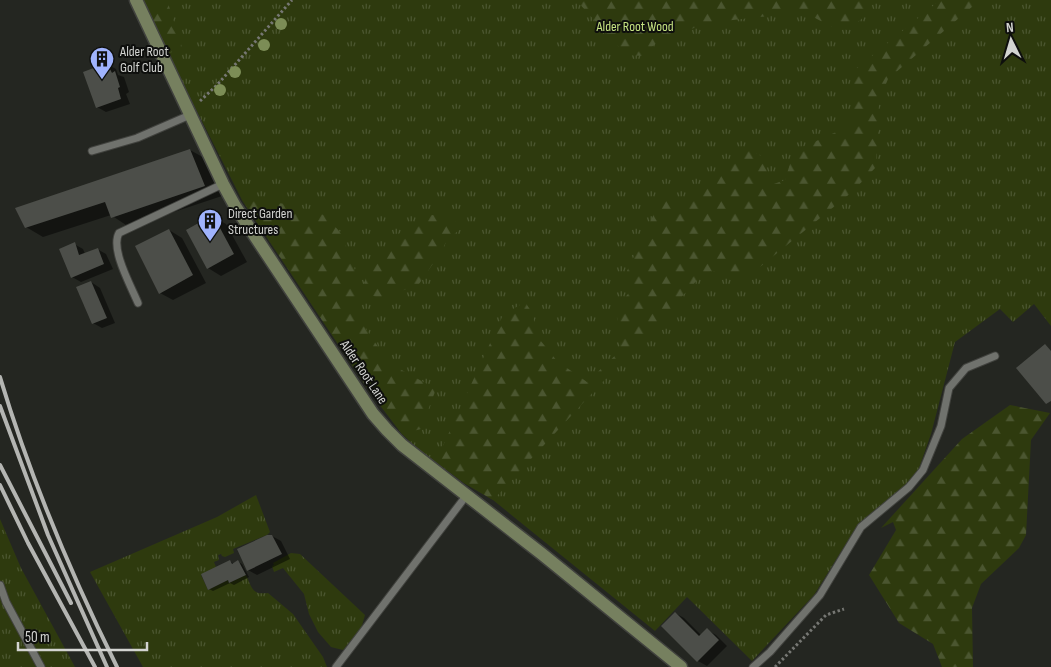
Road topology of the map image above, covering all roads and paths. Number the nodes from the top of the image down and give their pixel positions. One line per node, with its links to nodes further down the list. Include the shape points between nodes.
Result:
1 (136, 0): 3 (street, Alder Root Lane)
2 (292, 0): 3 (path, via 217,85)
3 (188, 112): 4 (lane, via 137,138); 5 (street, Alder Root Lane)
4 (92, 152)
5 (223, 184): 6 (lane, via 119,232 116,238 118,254); 8 (street, Alder Root Lane, via 373,414 402,445)
6 (138, 303)
7 (995, 356): 14 (lane, via 966,368 949,388 942,426 923,470 909,487 861,527 820,595)
8 (466, 496): 12 (lane); 13 (street, Alder Root Lane)
9 (0, 585): 11 (lane)
10 (844, 609): 15 (path, via 826,615)
11 (41, 667)
12 (336, 667)
13 (681, 667)
14 (753, 667)
15 (774, 667)

